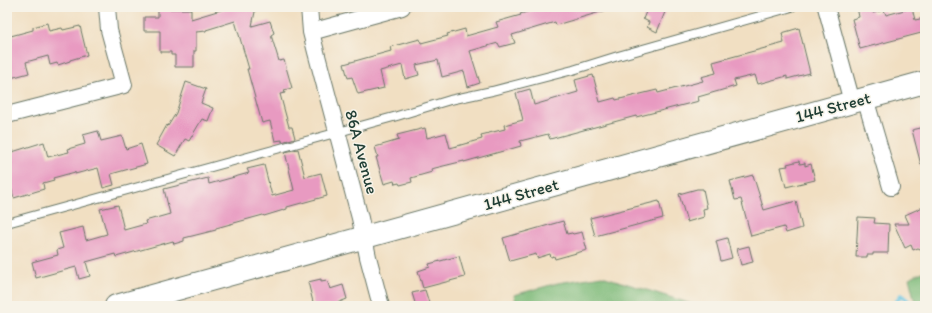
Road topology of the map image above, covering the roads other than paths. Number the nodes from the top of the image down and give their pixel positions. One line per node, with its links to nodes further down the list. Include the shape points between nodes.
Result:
1 (106, 7): 9 (street, via 108,25 124,85)
2 (309, 7): 6 (street, 86A Avenue)
3 (402, 7): 6 (street)
4 (792, 7): 10 (lane, via 573,70 450,100)
5 (826, 7): 8 (street)
6 (311, 32): 10 (street, 86A Avenue)
7 (925, 82): 8 (main road, 144 Street)
8 (859, 100): 11 (street); 13 (main road, 144 Street)
9 (7, 115)
10 (337, 133): 12 (lane); 13 (street, 86A Avenue)
11 (891, 187)
12 (7, 222)
13 (364, 238): 14 (main road, 144 Street); 15 (street, 86A Avenue)
14 (116, 306)
15 (381, 306)

